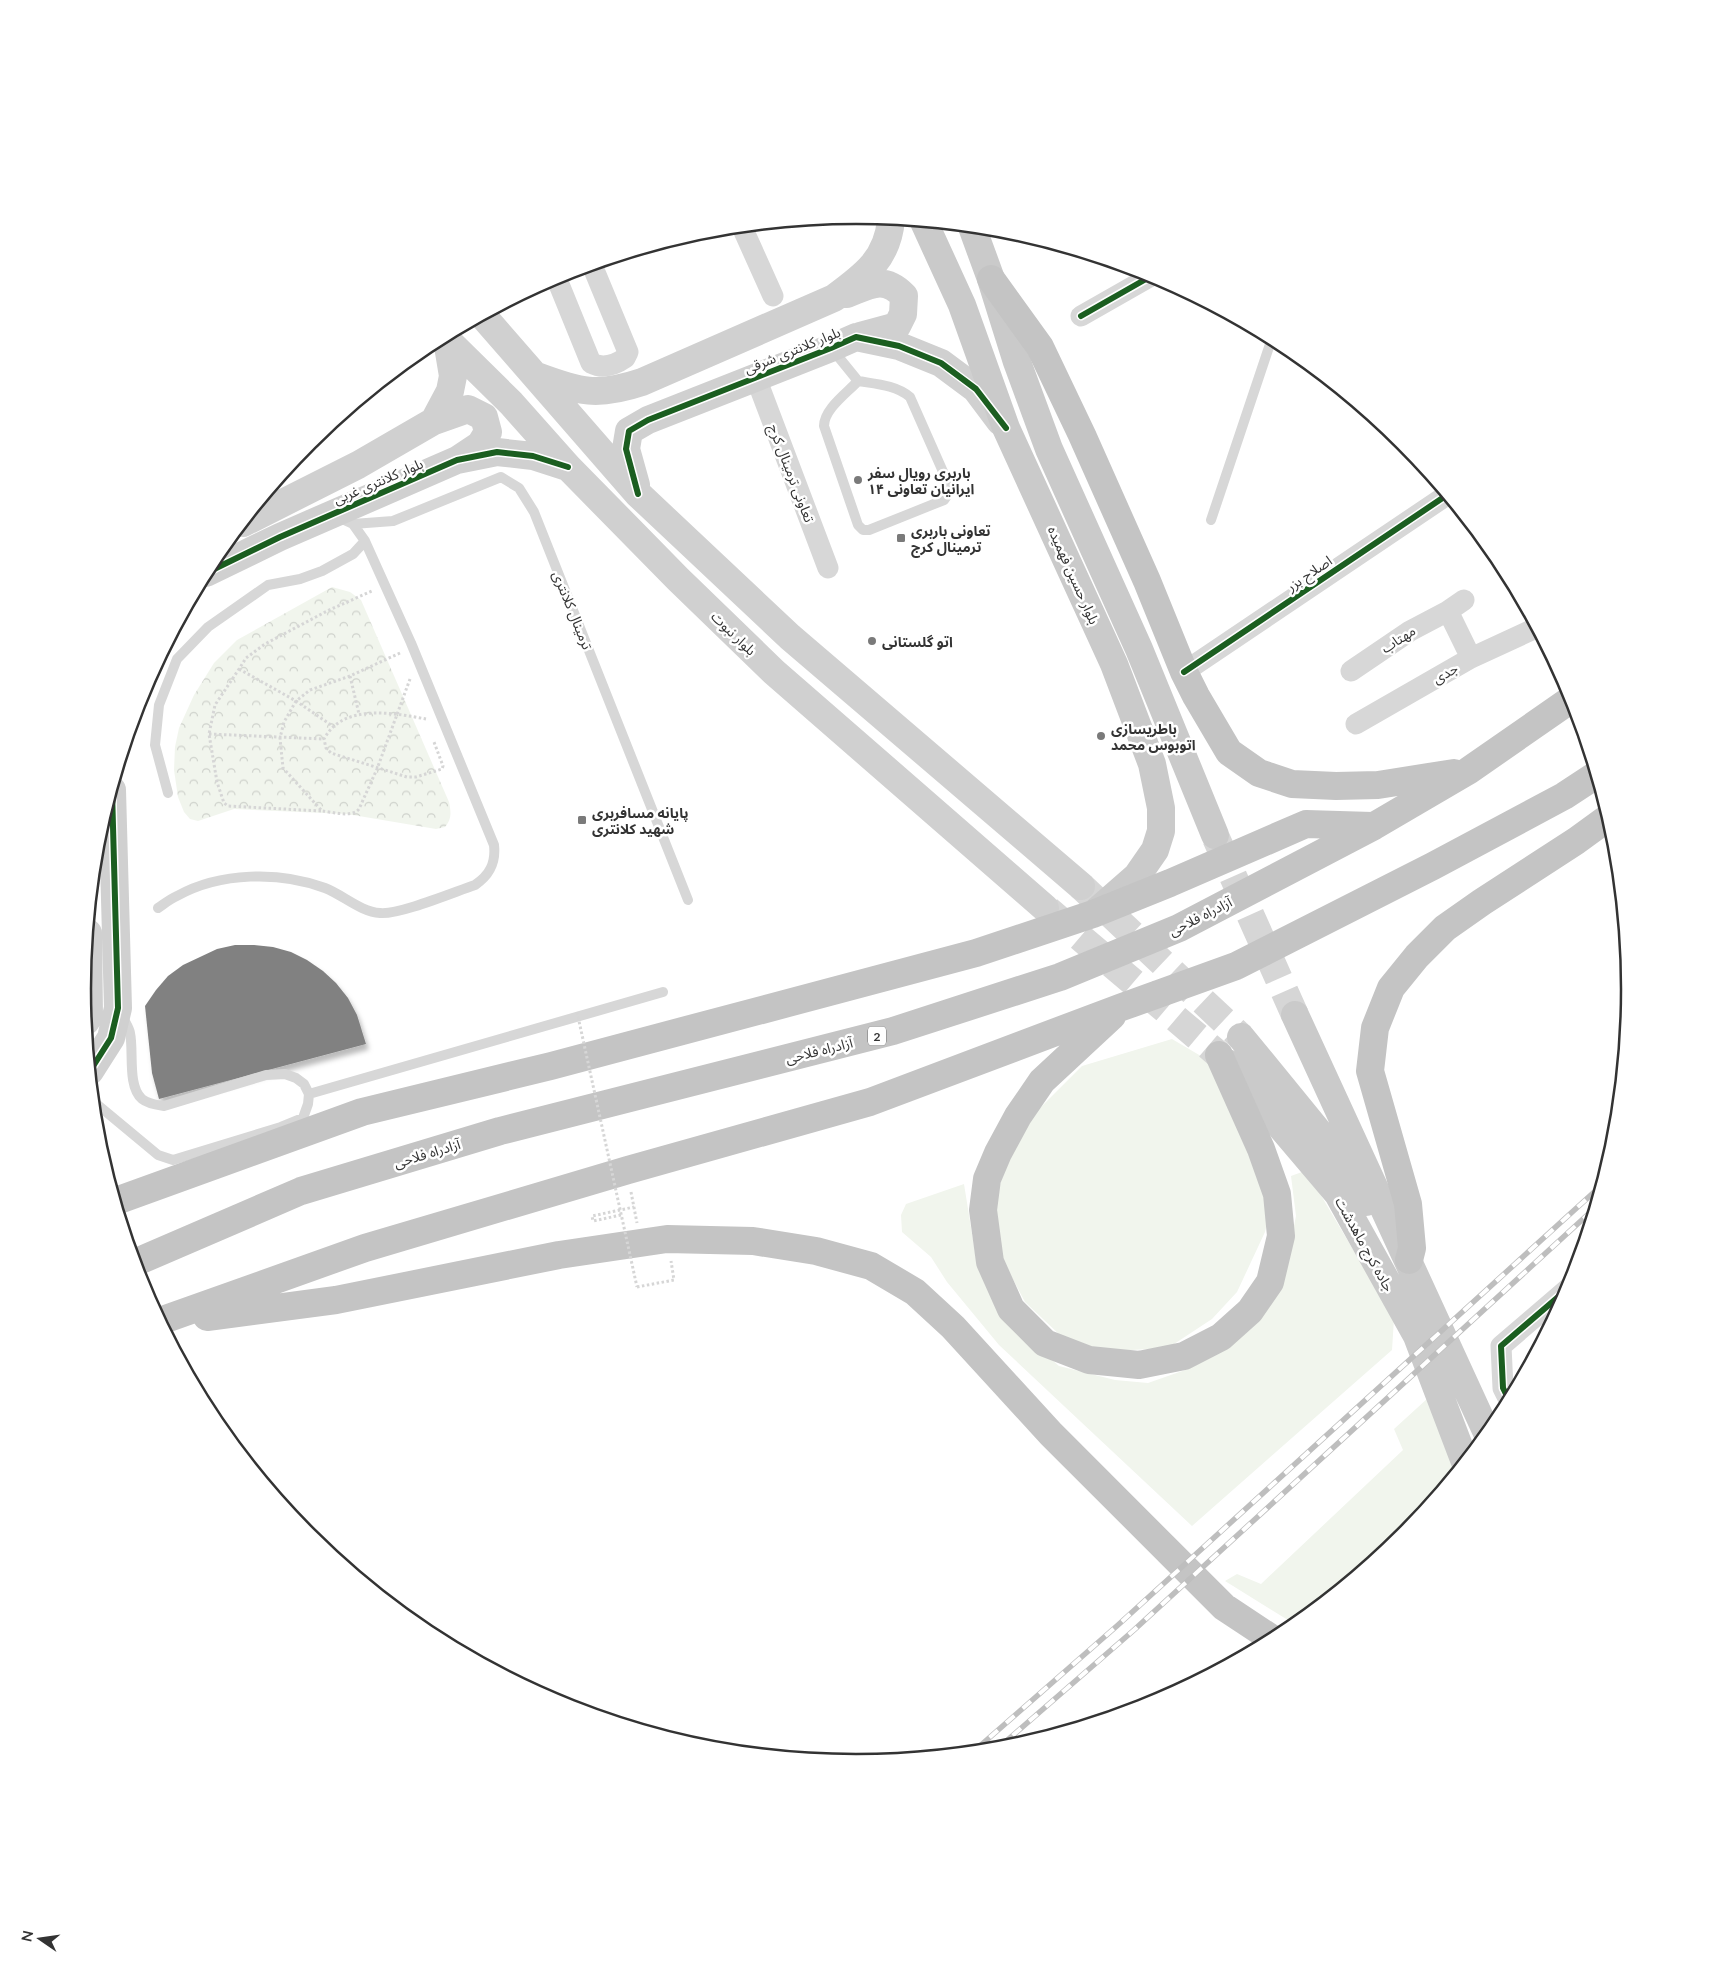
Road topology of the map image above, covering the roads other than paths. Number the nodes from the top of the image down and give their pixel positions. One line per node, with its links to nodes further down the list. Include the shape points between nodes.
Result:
1 (890, 225): 10 (street, بلوار کلانتری شرقی, via 878,261)
2 (927, 228): 23 (main road, بلوار حسین فهمیده, via 962,304)
3 (745, 233): 9 (street)
4 (975, 234): 6 (main road, بلوار حسین فهمیده)
5 (595, 271): 8 (street, via 628,352 625,358 609,366 591,363)
6 (991, 279): 37 (highway, via 1040,347 1143,572); 46 (main road, بلوار حسین فهمیده, via 1049,449 1139,649)
7 (1144, 281): 11 (street)
8 (559, 285)
9 (773, 296)
10 (834, 298): 13 (street, via 879,282 896,288 904,296 903,314 896,326); 14 (street, بلوار کلانتری شرقی)
11 (1081, 316)
12 (487, 320): 19 (street)
13 (856, 337): 18 (street, بلوار کلانتری شرقی); 23 (street, بلوار کلانتری شرقی, via 899,346 941,363 976,389)
14 (740, 340): 19 (street, بلوار کلانتری شرقی, via 619,390 594,392 573,389); 20 (street)
15 (449, 342): 25 (street, بلوار نبوت, via 511,403)
16 (446, 344): 22 (street, via 453,376 450,391)
17 (1270, 346): 30 (lane)
18 (831, 348): 20 (street, بلوار کلانتری شرقی); 21 (lane)
19 (534, 375): 26 (street)
20 (756, 378): 26 (street, بلوار کلانتری شرقی, via 648,420 630,431 626,449); 33 (street, تعاونی ترمینال کرج)
21 (858, 381): 21 (lane, via 904,391 910,397 948,483 949,493 944,500 869,530 858,525 824,426 829,412)
22 (434, 421): 24 (street, بلوار کلانتری غربی, via 468,409 484,417 488,432 480,445); 28 (street, بلوار کلانتری غربی, via 358,465)
23 (1006, 428): 51 (main road, بلوار حسین فهمیده, via 1114,664 1152,764 1162,808 1161,831 1155,850 1137,876)
24 (458, 460): 25 (street, بلوار کلانتری غربی, via 497,452 533,456); 29 (street, بلوار کلانتری غربی)
25 (568, 467): 50 (street, بلوار نبوت, via 678,580 774,672)
26 (638, 494): 47 (street, via 790,637)
27 (1443, 498): 37 (street, اصلاح بزر)
28 (255, 517)
29 (343, 520): 31 (lane); 32 (street, بلوار کلانتری غربی, via 280,537); 48 (lane, ترمینال کلانتری, via 392,521 502,476 519,488 534,512)
30 (1211, 520)
31 (365, 541): 42 (lane, via 353,554 322,571 268,585 208,627 177,659 160,705 155,745); 49 (lane, via 411,643 494,845 492,867 475,885 390,913 370,911 343,896 304,882 264,877 234,878 198,887)
32 (218, 567)
33 (828, 568)
34 (1532, 630): 35 (street, جدی)
35 (1471, 658): 36 (street, مهتاب, via 1456,605 1410,630); 39 (street, جدی)
36 (1350, 671)
37 (1184, 672): 40 (highway, via 1229,752 1259,773 1292,784 1336,786 1378,785)
38 (1565, 703): 40 (highway, آزادراه فلاحی / 2)
39 (1356, 724)
40 (1468, 771): 45 (highway, آزادراه فلاحی / 2)
41 (1592, 778): 53 (highway, via 1451,857 1236,966)
42 (168, 793)
43 (113, 811): 54 (street)
44 (1603, 821): 63 (highway, via 1445,928 1391,988 1375,1028 1370,1071 1408,1204 1412,1248)
45 (1374, 826): 51 (highway, via 1306,824); 62 (highway, آزادراه فلاحی / 2, via 1179,928 1060,977 894,1032 500,1131 301,1191)
46 (1215, 835)
47 (1081, 886)
48 (688, 900)
49 (158, 908)
50 (1045, 908)
51 (1093, 914): 61 (highway, via 976,953 551,1066 362,1112)
52 (663, 992): 59 (lane)
53 (1122, 1007): 57 (highway, via 1042,1081 1018,1116 987,1179 984,1210 990,1262 1011,1309 1046,1343 1089,1360 1139,1365 1184,1356 1221,1337 1250,1311 1270,1282 1281,1236 1277,1194 1262,1149); 65 (highway, via 870,1102 365,1248)
54 (118, 1008): 58 (street, via 111,1038); 59 (lane, via 130,1033 136,1092 149,1103 164,1106 266,1075 285,1074 296,1078)
55 (1295, 1015): 63 (main road)
56 (1241, 1037): 63 (main road, via 1335,1152 1398,1254)
57 (1219, 1055): 69 (main road, جاده کرج ماهدشت, via 1338,1194 1417,1336)
58 (95, 1062)
59 (309, 1094): 60 (lane, via 303,1118 173,1160 158,1155)
60 (101, 1107)
61 (121, 1199)
62 (141, 1260)
63 (1409, 1260): 68 (main road)
64 (1555, 1300): 67 (street, via 1501,1346)
65 (167, 1320)
66 (167, 1321): 70 (highway, via 336,1300 559,1255 667,1239 753,1240 816,1251 871,1266 915,1292 953,1327 1051,1434 1224,1607)
67 (1506, 1393)
68 (1484, 1427)
69 (1463, 1456)
70 (1267, 1635)

